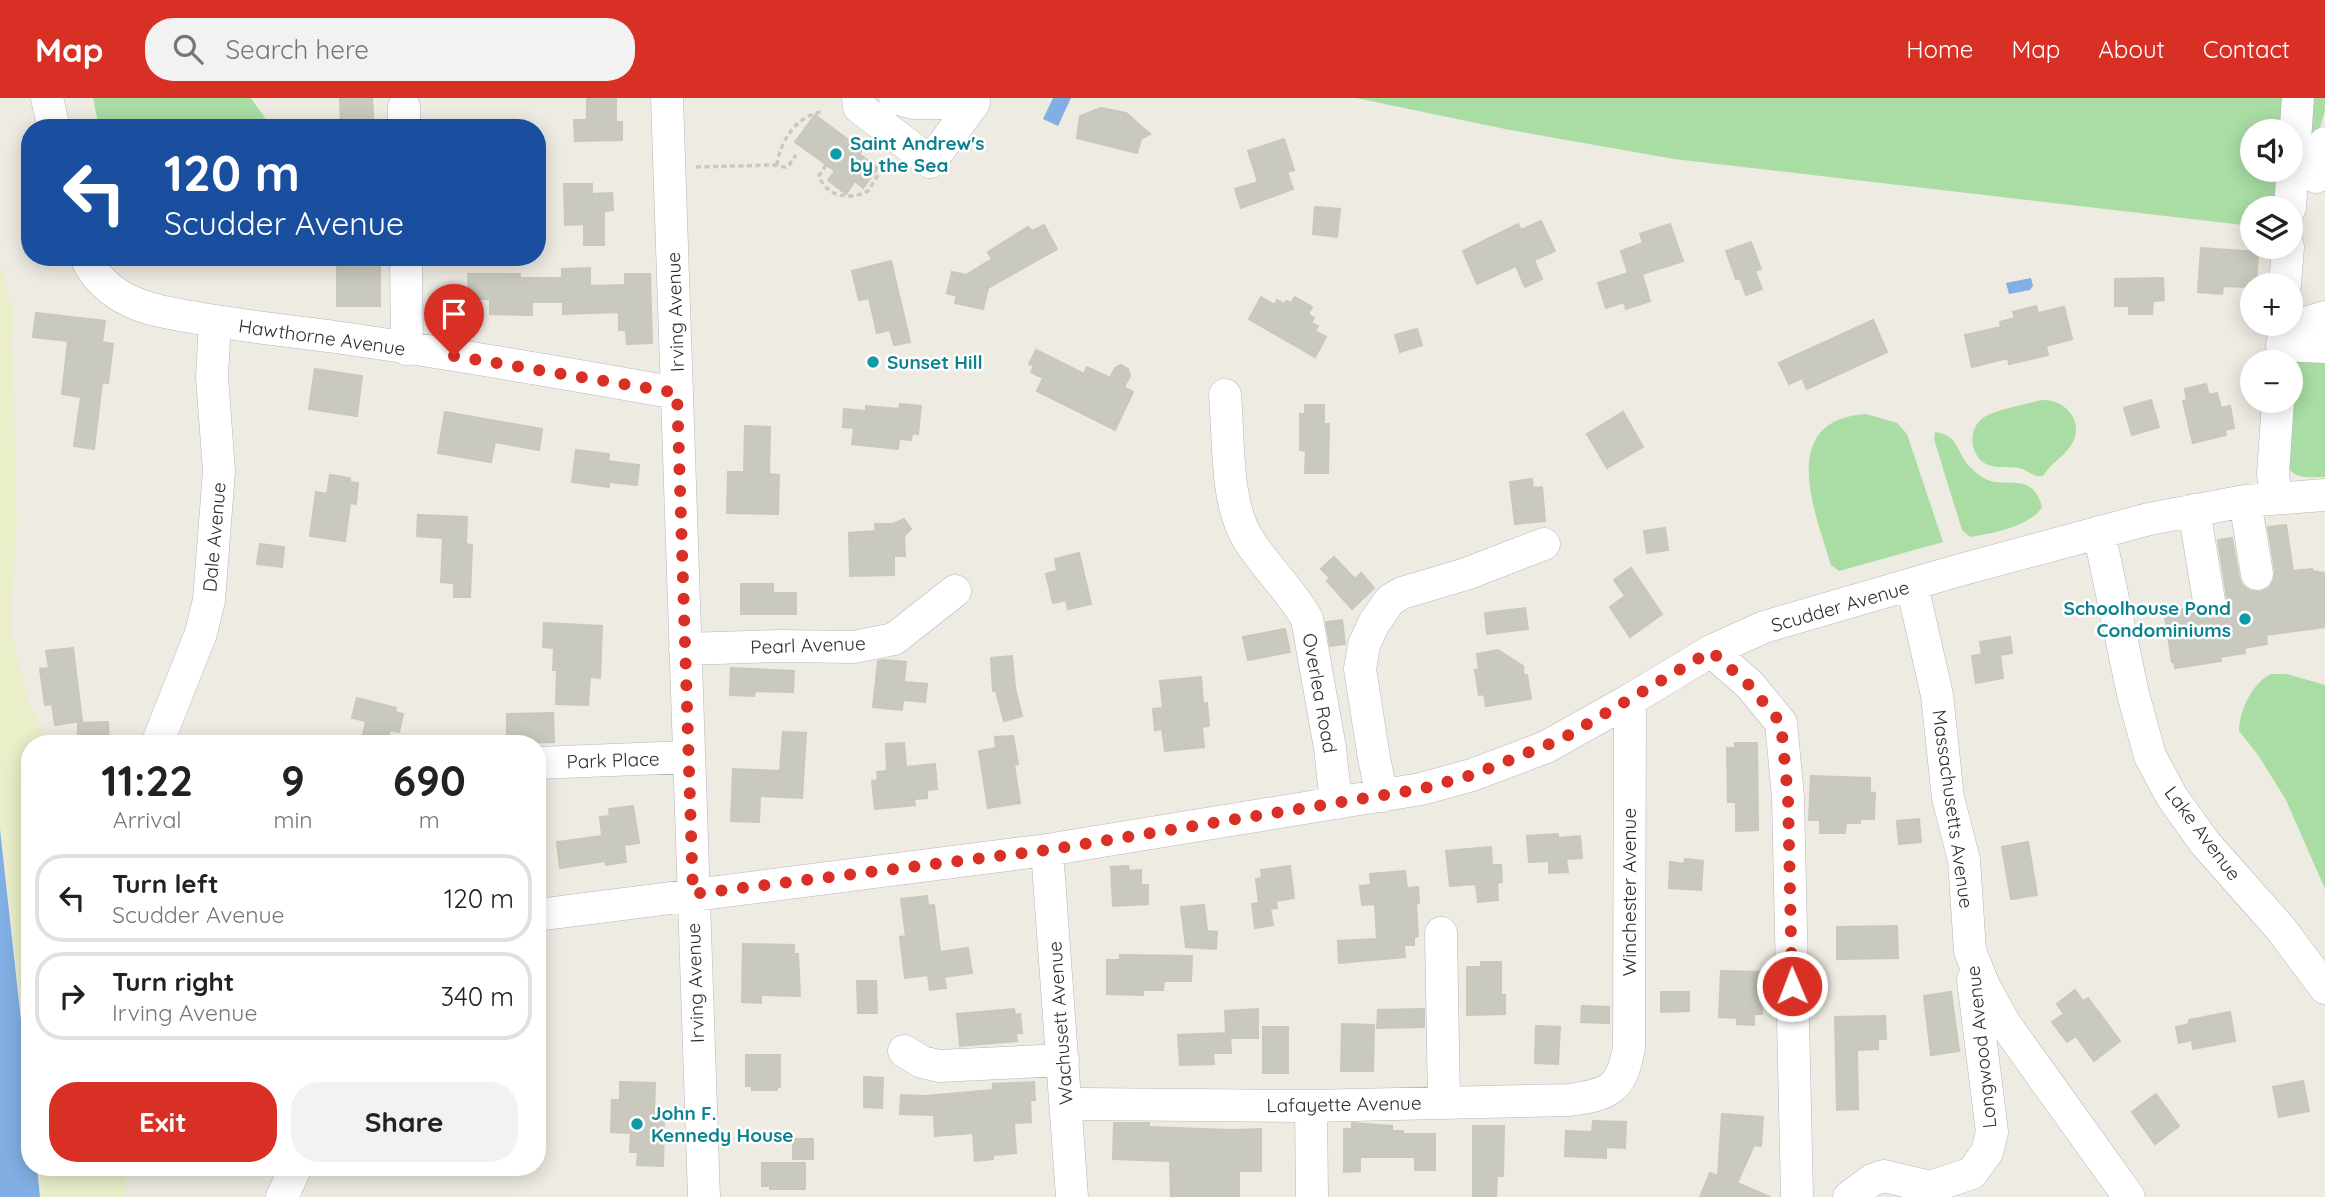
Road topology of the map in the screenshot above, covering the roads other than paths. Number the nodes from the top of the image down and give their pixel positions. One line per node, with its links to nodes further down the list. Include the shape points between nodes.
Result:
1 (47, 98): 6 (street)
2 (667, 98): 17 (street, Irving Avenue)
3 (858, 98): 4 (street, via 859,107 930,162 974,103 914,103)
4 (895, 98)
5 (2298, 98): 8 (street)
6 (52, 119)
7 (2325, 143): 8 (street)
8 (2311, 176): 9 (street)
9 (2298, 196)
10 (89, 266): 13 (street, Hawthorne Avenue, via 130,301)
11 (406, 266): 16 (street)
12 (2325, 317): 14 (street)
13 (215, 321): 16 (street, Hawthorne Avenue); 33 (street, Dale Avenue, via 212,377 219,471 209,600 201,633)
14 (2282, 340): 15 (street)
15 (2325, 347)
16 (407, 349): 17 (street, Hawthorne Avenue)
17 (677, 393): 30 (street, Irving Avenue)
18 (1225, 395): 37 (street, Overlea Road, via 1237,516 1307,618)
19 (2277, 413): 21 (street)
20 (2325, 495): 21 (street, Scudder Avenue)
21 (2276, 497): 22 (street, Scudder Avenue)
22 (2245, 501): 23 (street, Scudder Avenue); 26 (street)
23 (2194, 510): 24 (street, Scudder Avenue); 29 (street)
24 (2099, 532): 27 (street, Scudder Avenue); 43 (street, Lake Avenue, via 2150,756 2205,843 2281,929)
25 (1544, 544): 36 (street, via 1402,593 1390,600 1374,623 1360,669)
26 (2257, 574)
27 (1912, 585): 31 (street, Scudder Avenue, via 1764,627); 42 (street, Massachusetts Avenue, via 1937,695 1948,798 1964,860)
28 (955, 591): 30 (street, Pearl Avenue, via 894,639 855,647)
29 (2210, 601)
30 (685, 649): 34 (street, Irving Avenue)
31 (1711, 651): 32 (street, Scudder Avenue); 55 (street, via 1768,704 1781,723 1788,797)
32 (1630, 700): 36 (street, Scudder Avenue, via 1546,747 1472,775); 46 (street, Winchester Avenue, via 1629,1048 1625,1070)
33 (161, 735)
34 (688, 757): 35 (street, Park Place); 39 (street, Irving Avenue)
35 (546, 763)
36 (1382, 796): 37 (street, Scudder Avenue)
37 (1336, 803): 38 (street, Scudder Avenue)
38 (1047, 850): 39 (street, Scudder Avenue); 45 (street, Wachusett Avenue)
39 (693, 894): 40 (street, Scudder Avenue); 52 (street, Irving Avenue)
40 (546, 914)
41 (1441, 933): 47 (street)
42 (1970, 951): 56 (street, Longwood Avenue, via 1991,1120 1987,1152 1972,1173 1949,1181 1931,1186 1884,1176); 57 (street, Massachusetts Avenue, via 2004,1024)
43 (2325, 988)
44 (904, 1051): 45 (street, via 939,1066)
45 (1063, 1060): 48 (street, Wachusett Avenue)
46 (1617, 1082): 47 (street, Lafayette Avenue, via 1599,1096 1570,1100)
47 (1444, 1102): 49 (street, Lafayette Avenue)
48 (1066, 1106): 49 (street, Lafayette Avenue); 53 (street, Wachusett Avenue)
49 (1311, 1106): 54 (street)
50 (292, 1176): 51 (street)
51 (282, 1197)
52 (704, 1197)
53 (1072, 1197)
54 (1312, 1197)
55 (1797, 1197)
56 (1849, 1197)
57 (2129, 1197)

